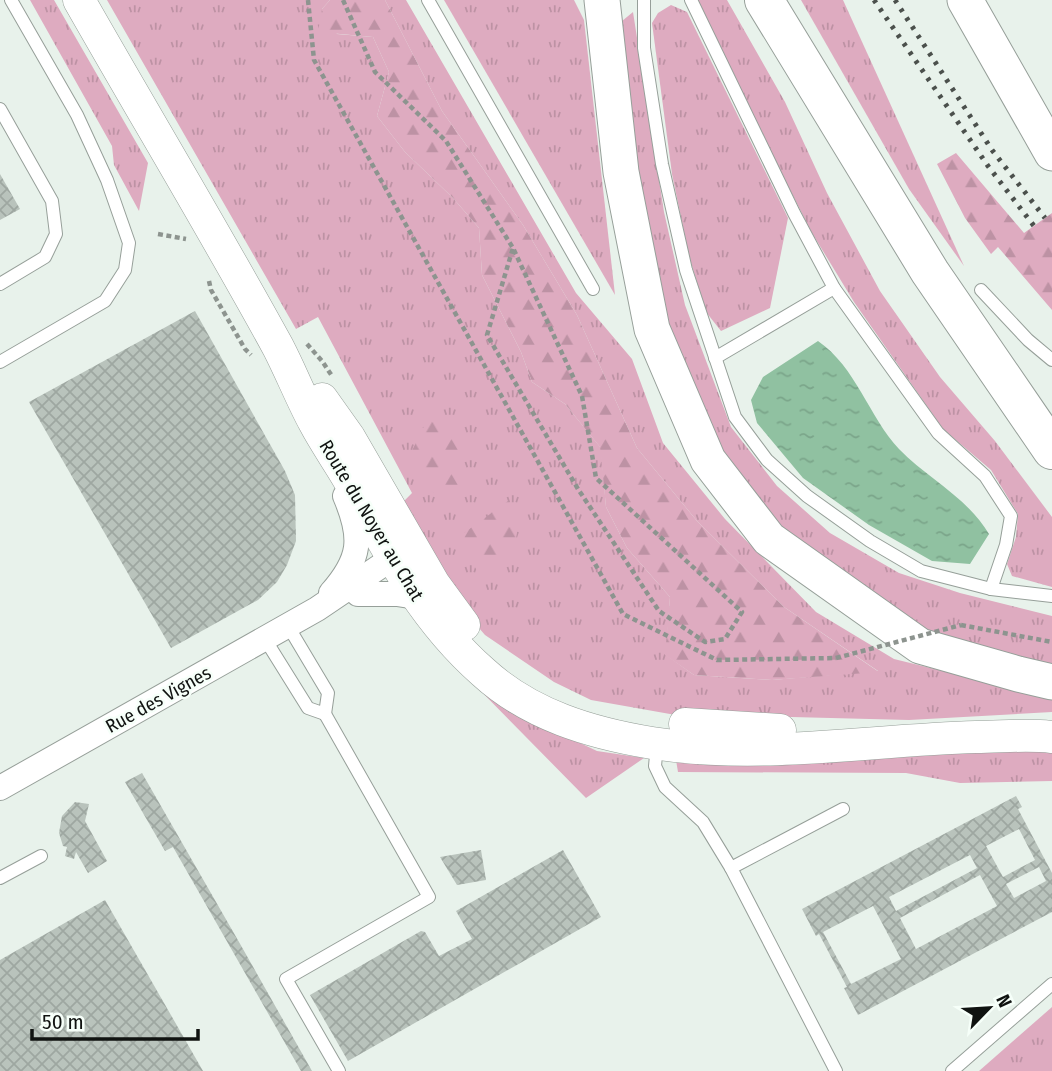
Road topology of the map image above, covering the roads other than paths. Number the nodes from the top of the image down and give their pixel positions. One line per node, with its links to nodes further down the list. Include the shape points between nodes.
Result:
1 (11, 0): 18 (lane, via 77,115 129,243 125,270 105,301)
2 (79, 0): 15 (street, Route du Noyer au Chat)
3 (428, 0): 13 (lane)
4 (602, 0): 29 (main road, via 621,172 652,329 708,460 769,539 920,646)
5 (644, 0): 16 (lane, via 644,48 662,164 685,270)
6 (691, 0): 12 (lane)
7 (764, 0): 20 (main road, via 930,272)
8 (965, 0): 10 (main road)
9 (0, 109): 11 (lane, via 52,201 56,233 44,257)
10 (1052, 153)
11 (0, 284)
12 (834, 288): 16 (lane); 22 (lane, via 938,433 985,475 1011,516)
13 (593, 289)
14 (981, 290): 17 (lane)
15 (292, 346): 19 (street, Route du Noyer au Chat); 21 (street, Route du Noyer au Chat, via 349,437)
16 (715, 358): 22 (lane, via 735,417 767,460 807,496 921,571)
17 (1052, 360)
18 (0, 362)
19 (315, 424): 21 (street, Route du Noyer au Chat); 26 (street, Rue des Vignes, via 357,532 348,573)
20 (1052, 450)
21 (399, 556): 23 (street, Rue des Vignes); 25 (street, Route du Noyer au Chat); 26 (street, Rue des Vignes); 33 (street, Route du Noyer au Chat, via 434,584 492,657 557,700 601,713 667,723)
22 (990, 589): 24 (lane)
23 (358, 594): 25 (street, Rue des Vignes); 26 (street, Rue des Vignes)
24 (1052, 596)
25 (416, 597): 34 (street, Route du Noyer au Chat, via 449,640 485,675 528,706 612,736)
26 (317, 609): 27 (street, Rue des Vignes)
27 (288, 626): 28 (street, Rue des Vignes); 30 (lane, via 328,693)
28 (265, 639): 30 (lane, via 308,708); 35 (street, Rue des Vignes)
29 (1052, 681)
30 (325, 714): 41 (lane, via 429,897 286,979)
31 (792, 734): 34 (lane, via 773,739 666,734)
32 (1052, 737): 33 (street, Route du Noyer au Chat)
33 (931, 738): 34 (street, Route du Noyer au Chat, via 734,750)
34 (657, 743): 38 (lane, via 655,766 665,787 703,822)
35 (0, 788)
36 (843, 809): 38 (lane)
37 (41, 856): 39 (lane)
38 (731, 868): 42 (lane)
39 (0, 878)
40 (1052, 984): 43 (lane)
41 (339, 1071)
42 (836, 1071)
43 (952, 1071)

